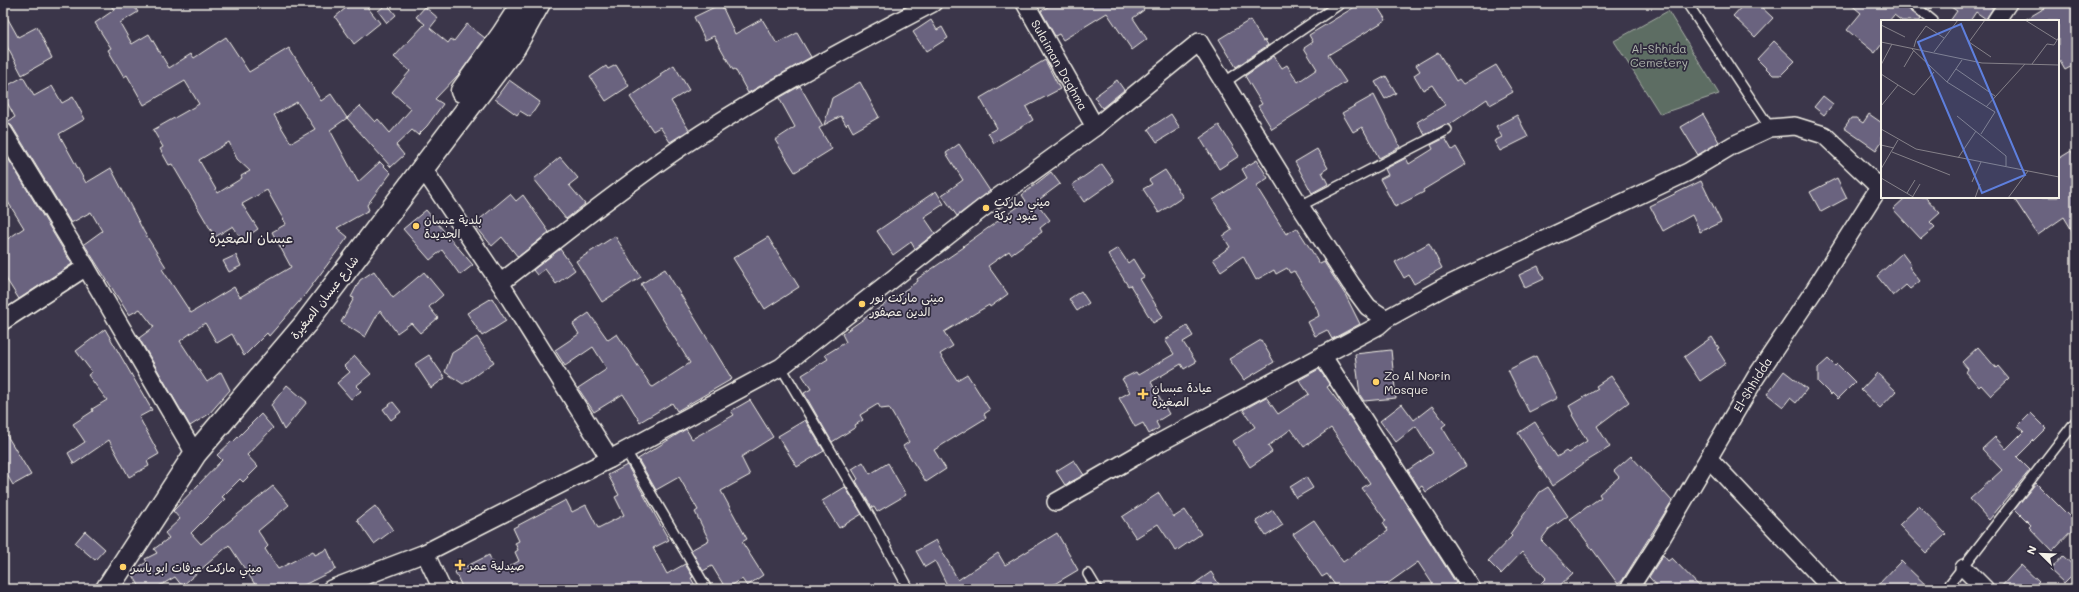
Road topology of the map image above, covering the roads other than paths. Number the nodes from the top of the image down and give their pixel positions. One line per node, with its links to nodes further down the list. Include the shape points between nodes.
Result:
1 (523, 3): 26 (main road, شارع عبسان الصغيرة, via 476,73 329,274)
2 (539, 3): 16 (main road, شارع عبسان الصغيرة, via 516,46)
3 (933, 3): 20 (street, via 751,102 693,139)
4 (1026, 3): 12 (street, Sulaiman Daghma)
5 (1341, 3): 11 (lane)
6 (1687, 3): 13 (lane)
7 (1911, 3): 9 (lane)
8 (2008, 3): 10 (street)
9 (1932, 20)
10 (1997, 20)
11 (1225, 82): 12 (street, via 1199,42); 18 (street)
12 (1095, 127): 24 (street, via 983,208)
13 (1770, 128): 17 (street, via 1795,126 1824,135); 21 (street, via 1733,145 1688,172 1444,287)
14 (1447, 130): 18 (lane)
15 (3, 131): 19 (street)
16 (422, 167): 20 (street); 26 (main road, شارع عبسان الصغيرة, via 306,323)
17 (1880, 185): 29 (street, El-Shhidda, via 1814,292 1756,377)
18 (1300, 206): 21 (street, via 1368,307)
19 (86, 266): 22 (street); 26 (street)
20 (500, 283): 28 (street)
21 (1386, 319): 23 (street, via 1378,326)
22 (3, 321)
23 (1322, 356): 30 (street, via 1155,445); 41 (street)
24 (781, 367): 27 (street); 39 (lane, via 870,517)
25 (2076, 421): 32 (lane)
26 (192, 449): 34 (main road, شارع عبسان الصغيرة); 35 (main road, شارع عبسان الصغيرة)
27 (626, 451): 28 (street); 38 (lane)
28 (610, 459): 31 (street)
29 (1709, 459): 42 (street, El-Shhidda); 43 (street)
30 (1056, 502)
31 (424, 553): 36 (street); 37 (street)
32 (1964, 568): 44 (lane); 45 (street)
33 (1088, 574): 40 (lane)
34 (91, 589)
35 (107, 589)
36 (331, 589)
37 (442, 589)
38 (707, 589)
39 (909, 589)
40 (1097, 589)
41 (1472, 589)
42 (1629, 589)
43 (1832, 589)
44 (1946, 589)
45 (1985, 589)

